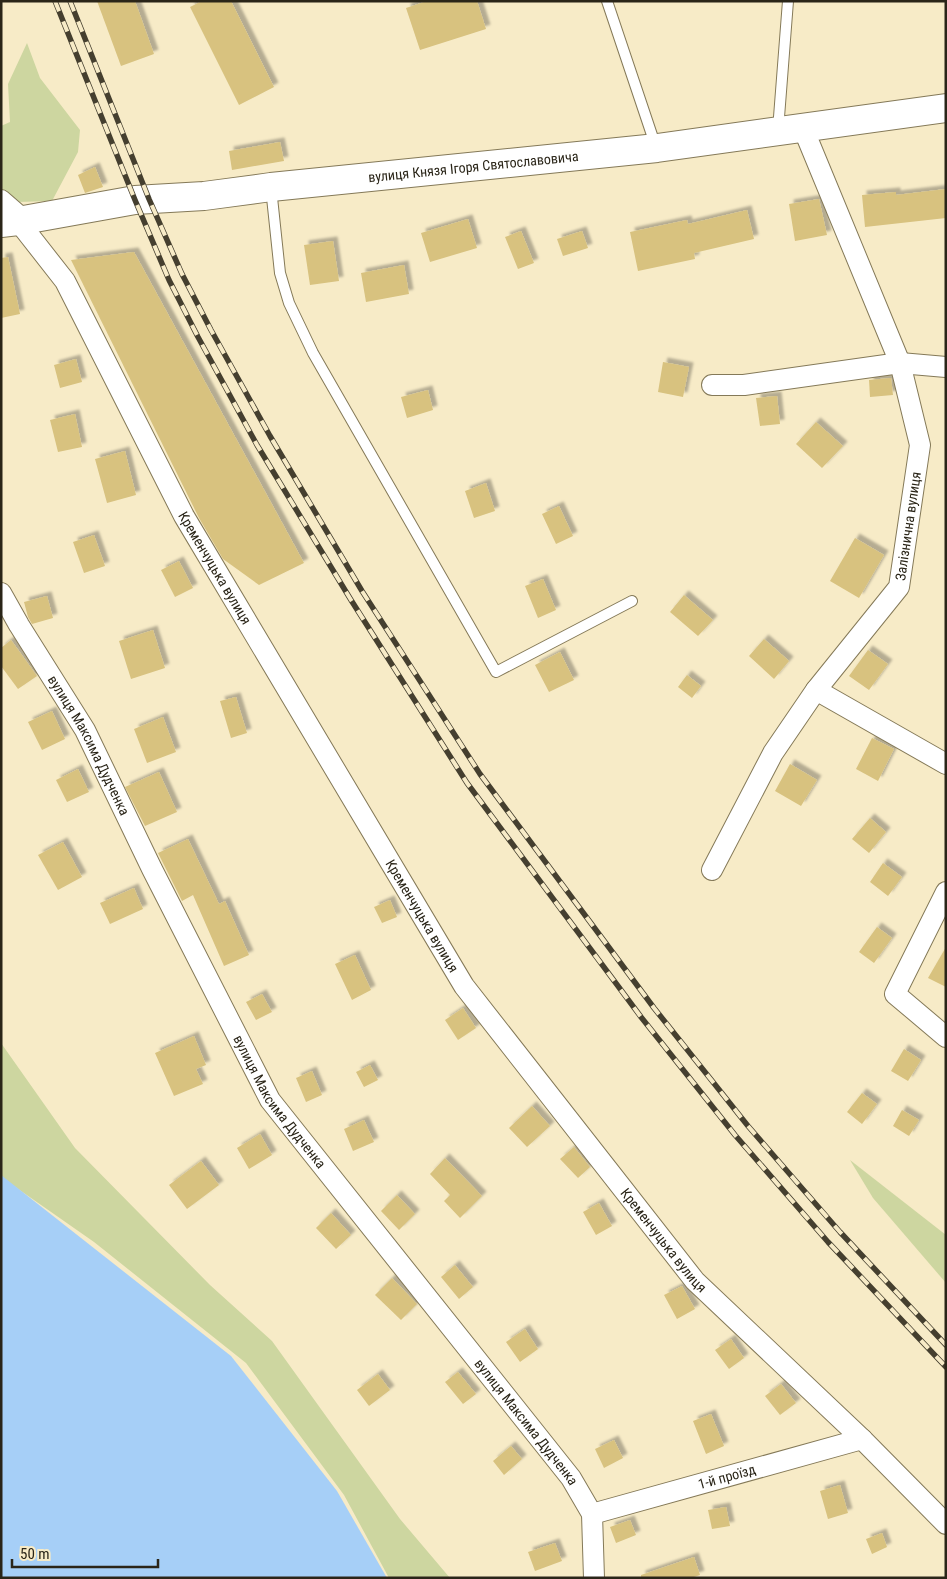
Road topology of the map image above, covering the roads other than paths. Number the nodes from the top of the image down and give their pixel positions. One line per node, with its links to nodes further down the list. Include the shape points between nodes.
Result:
1 (607, 1): 5 (lane)
2 (788, 1): 4 (lane)
3 (946, 108): 4 (street, вулиця Князя Ігоря Святославовича)
4 (791, 129): 5 (street, вулиця Князя Ігоря Святославовича); 9 (street, Залізнична вулиця)
5 (656, 148): 6 (street, вулиця Князя Ігоря Святославовича)
6 (270, 188): 8 (street, вулиця Князя Ігоря Святославовича, via 135,200); 13 (lane, via 280,273 289,303 314,353 496,672)
7 (1, 200): 8 (street, Кременчуцька вулиця)
8 (14, 221): 20 (street, Кременчуцька вулиця, via 65,281 184,516 464,986 694,1281)
9 (900, 363): 10 (street); 11 (street, via 744,385); 15 (street, Залізнична вулиця, via 920,446 898,587)
10 (946, 366)
11 (712, 385)
12 (1, 593): 14 (street, вулиця Максима Дудченка)
13 (632, 601)
14 (10, 628): 21 (street, вулиця Максима Дудченка, via 85,730 270,1100 571,1478)
15 (816, 690): 16 (street); 17 (street, Залізнична вулиця, via 773,753)
16 (946, 764)
17 (712, 870)
18 (946, 892): 19 (street, via 895,994)
19 (946, 1037)
20 (862, 1439): 21 (street, 1-й проїзд); 22 (street, Кременчуцька вулиця)
21 (592, 1514): 23 (street, вулиця Максима Дудченка)
22 (946, 1524)
23 (594, 1578)

